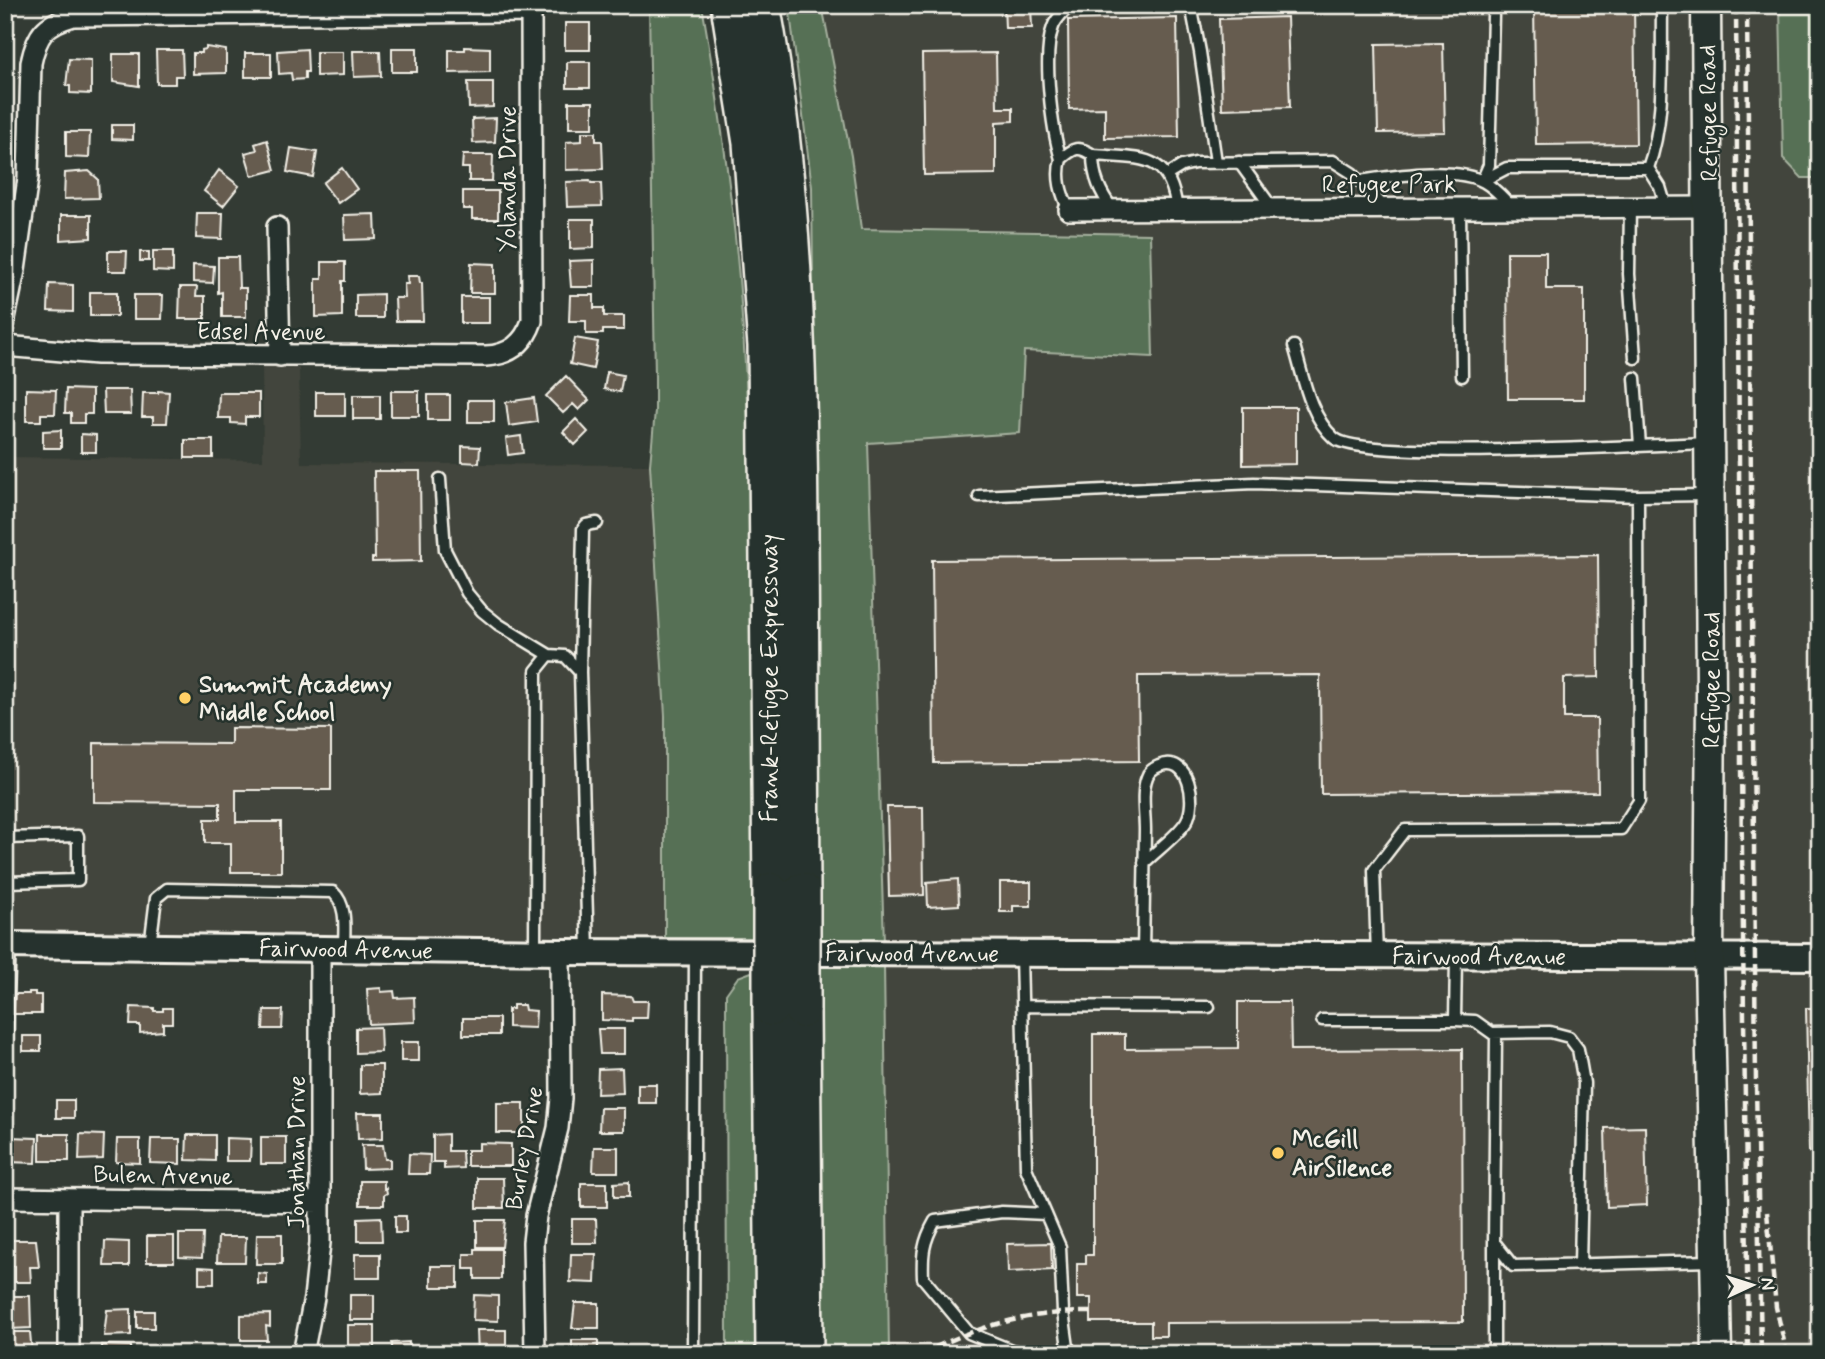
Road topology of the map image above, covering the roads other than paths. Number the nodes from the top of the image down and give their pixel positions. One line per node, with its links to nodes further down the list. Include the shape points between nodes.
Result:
1 (726, 5): 10 (highway, Frank-Refugee Expressway)
2 (764, 5): 10 (highway, Frank-Refugee Expressway)
3 (1070, 5): 12 (lane, via 1053,26 1048,68)
4 (1191, 5): 13 (lane)
5 (1666, 5): 15 (lane, via 1662,10 1657,127)
6 (1696, 5): 7 (lane)
7 (1706, 6): 21 (main road, Refugee Road)
8 (531, 9): 30 (street, via 73,16 57,21 43,31 31,63 27,178); 33 (street, Yolanda Drive, via 531,321 526,336)
9 (1493, 15): 18 (lane, via 1489,165)
10 (753, 48): 65 (highway, Frank-Refugee Expressway, bridge, via 789,212 797,356)
11 (1093, 155): 12 (lane, via 1078,148); 16 (lane, via 1144,159); 27 (lane, via 1100,192)
12 (1061, 159): 26 (lane, via 1060,191)
13 (1216, 162): 14 (lane); 16 (lane, via 1182,166)
14 (1239, 162): 17 (lane, via 1333,161); 25 (lane)
15 (1648, 168): 18 (lane, via 1507,168); 20 (lane)
16 (1167, 175): 28 (lane)
17 (1359, 181): 18 (lane, via 1446,173); 22 (lane)
18 (1482, 181): 24 (lane)
19 (1630, 207): 20 (street, Refugee Park); 24 (street, Refugee Park); 35 (lane)
20 (1666, 207): 21 (street, Refugee Park)
21 (1709, 207): 38 (main road, Refugee Road)
22 (1385, 208): 23 (street, Refugee Park); 25 (street, Refugee Park)
23 (1460, 208): 24 (street, Refugee Park); 36 (lane)
24 (1513, 208)
25 (1273, 209): 28 (street, Refugee Park)
26 (1069, 210): 27 (street, Refugee Park)
27 (1113, 210): 28 (street, Refugee Park)
28 (1177, 210)
29 (277, 227): 34 (street)
30 (5, 318)
31 (1294, 345): 39 (lane, via 1321,423 1341,443 1397,449)
32 (5, 346): 34 (street, Edsel Avenue, via 97,354)
33 (515, 347): 34 (street, Edsel Avenue, via 501,355 485,356)
34 (280, 356)
35 (1635, 358)
36 (1462, 376)
37 (1635, 378): 39 (lane)
38 (1710, 443): 39 (lane); 41 (main road, Refugee Road)
39 (1640, 446)
40 (440, 479): 45 (lane, via 445,550 467,593 498,624)
41 (1710, 495): 43 (lane); 61 (main road, Refugee Road)
42 (979, 496): 43 (lane, via 1254,483)
43 (1638, 496): 59 (lane, via 1639,801 1621,829 1405,830 1374,870)
44 (597, 523): 46 (lane, via 583,529)
45 (549, 655): 46 (lane, via 565,656); 53 (lane, via 536,671)
46 (580, 673): 55 (lane)
47 (5, 838): 49 (lane, via 78,836 78,880)
48 (1144, 863): 48 (lane, via 1147,776 1165,764 1178,765 1188,778 1187,821); 58 (lane)
49 (5, 882)
50 (7, 945): 51 (street, Fairwood Avenue); 69 (lane)
51 (150, 946): 52 (street, Fairwood Avenue); 52 (lane, via 156,898 167,889 333,892 344,911)
52 (332, 948): 53 (street, Fairwood Avenue); 72 (street, Jonathan Drive)
53 (535, 951): 54 (street, Fairwood Avenue)
54 (560, 952): 55 (street, Fairwood Avenue); 79 (street, Burley Drive, via 561,1098 536,1216)
55 (588, 952): 56 (street, Fairwood Avenue)
56 (695, 952): 57 (street, Fairwood Avenue); 80 (lane)
57 (1021, 954): 58 (street, Fairwood Avenue); 63 (lane)
58 (1143, 954): 59 (street, Fairwood Avenue)
59 (1377, 956): 60 (street, Fairwood Avenue)
60 (1456, 956): 61 (street, Fairwood Avenue); 67 (lane)
61 (1709, 957): 62 (street, Fairwood Avenue); 75 (main road, Refugee Road)
62 (1820, 957)
63 (1022, 1006): 64 (lane); 73 (lane, via 1026,1168)
64 (1209, 1007)
65 (787, 1009): 81 (highway, Frank-Refugee Expressway); 82 (highway, Frank-Refugee Expressway)
66 (1322, 1020): 67 (lane)
67 (1455, 1020): 68 (lane, via 1475,1021)
68 (1492, 1033): 74 (lane, via 1496,1036); 76 (lane, via 1550,1032 1569,1037 1578,1049 1584,1083)
69 (6, 1046)
70 (5, 1198): 71 (street, Bulen Avenue)
71 (69, 1199): 72 (street, Bulen Avenue); 77 (street)
72 (320, 1202): 78 (street, Jonathan Drive, via 314,1298)
73 (1046, 1214): 83 (lane, via 1002,1212 935,1221 925,1238 922,1257 923,1278 969,1333); 84 (lane, via 1060,1247)
74 (1494, 1242): 76 (lane, via 1513,1266); 85 (lane)
75 (1716, 1261): 76 (lane); 86 (main road, Refugee Road)
76 (1580, 1265)
77 (69, 1354)
78 (303, 1354)
79 (536, 1354)
80 (692, 1354)
81 (774, 1354)
82 (805, 1354)
83 (1029, 1354)
84 (1069, 1354)
85 (1494, 1354)
86 (1717, 1354)

